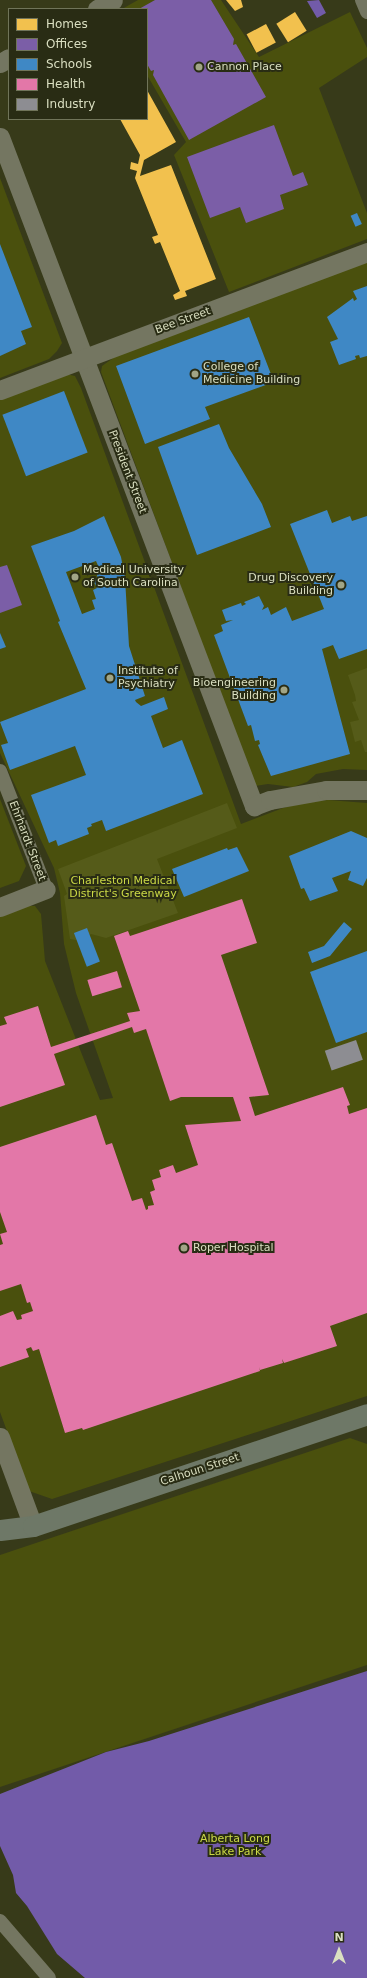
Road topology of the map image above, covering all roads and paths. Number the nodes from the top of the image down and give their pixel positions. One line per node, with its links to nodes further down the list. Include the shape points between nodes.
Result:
1 (114, 0): 3 (street)
2 (362, 0): 4 (street)
3 (99, 8)
4 (367, 12)
5 (0, 137): 7 (street, President Street)
6 (367, 252): 7 (street, Bee Street)
7 (84, 358): 8 (street, Bee Street); 10 (street, President Street, via 254,806 270,800 326,790)
8 (0, 390)
9 (0, 771): 11 (street, Ehrhardt Street)
10 (367, 790)
11 (46, 889): 12 (street)
12 (0, 907)
13 (367, 1414): 15 (main road, Calhoun Street)
14 (0, 1437): 15 (street)
15 (33, 1526): 16 (main road, Calhoun Street); 17 (main road, Calhoun Street)
16 (0, 1530)
17 (0, 1546)
18 (0, 1921): 19 (street)
19 (49, 1978)

